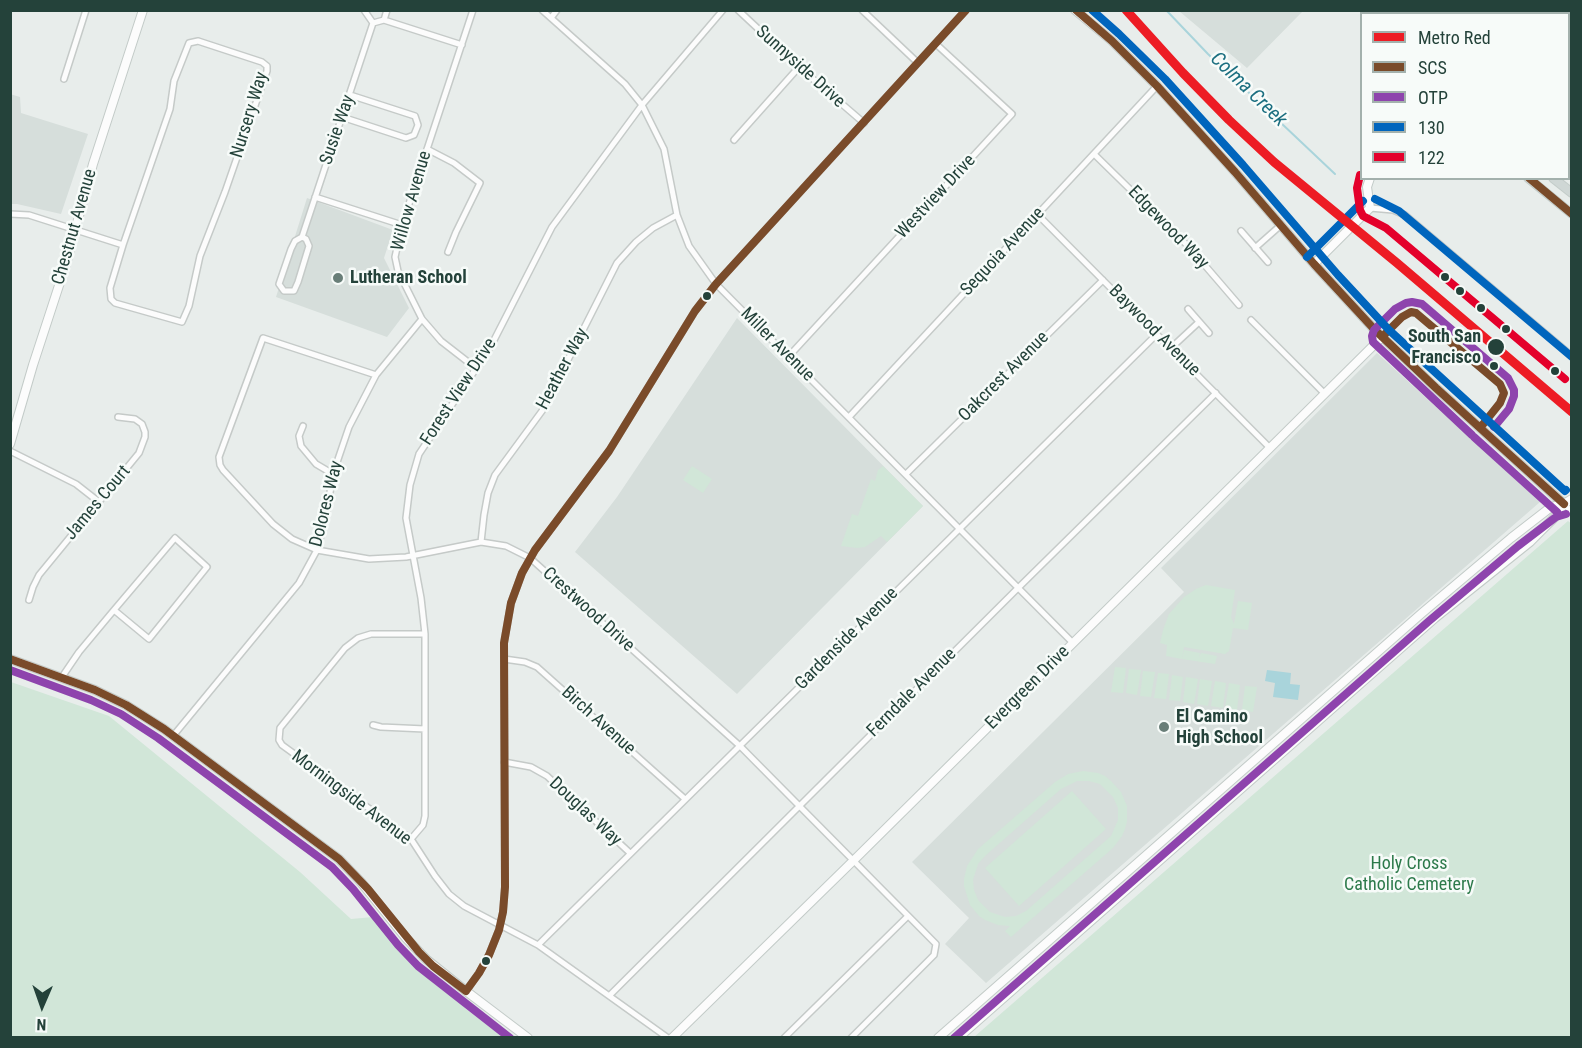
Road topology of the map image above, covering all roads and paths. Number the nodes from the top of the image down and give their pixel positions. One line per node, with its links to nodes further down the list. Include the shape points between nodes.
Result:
1 (86, 10): 20 (street)
2 (142, 10): 41 (street, Chestnut Avenue)
3 (364, 10): 15 (street)
4 (387, 10): 14 (street)
5 (474, 10): 17 (street, Willow Avenue)
6 (542, 10): 13 (street, Miller Avenue)
7 (557, 10): 13 (street)
8 (723, 10): 23 (street, Forest View Drive)
9 (738, 10): 19 (street, Sunnyside Drive)
10 (862, 10): 18 (street)
11 (966, 10): 16 (street)
12 (1075, 10): 21 (street)
13 (551, 18): 23 (street, Miller Avenue, via 625,84)
14 (384, 20): 15 (street); 17 (street)
15 (373, 23): 22 (street, Susie Way)
16 (936, 44): 18 (street); 60 (street, Westview Drive, via 1012,114)
17 (462, 45): 27 (street, Willow Avenue)
18 (918, 63): 25 (street)
19 (799, 67): 25 (street, Sunnyside Drive); 26 (street)
20 (64, 79)
21 (1157, 86): 28 (street, Sequoia Avenue); 40 (street)
22 (350, 95): 24 (street, Susie Way); 24 (street, via 415,116 418,125 414,135 406,138)
23 (642, 105): 38 (street, Miller Avenue, via 664,149); 62 (street, Forest View Drive, via 552,227)
24 (342, 117): 33 (street, Susie Way)
25 (864, 123): 50 (street)
26 (734, 140)
27 (427, 150): 39 (street, Willow Avenue); 46 (street, via 454,163 480,183)
28 (1094, 154): 36 (street, Sequoia Avenue); 51 (street, Edgewood Way, via 1190,248)
29 (1369, 180): 34 (street)
30 (1530, 180): 37 (main road)
31 (1556, 180): 32 (main road)
32 (1572, 193)
33 (315, 197): 39 (street); 43 (street, Susie Way)
34 (1370, 208): 48 (street); 61 (street, via 1405,215)
35 (10, 214): 41 (street, via 29,215)
36 (1038, 214): 49 (street, Baywood Avenue); 67 (street, Sequoia Avenue)
37 (1572, 214)
38 (676, 215): 50 (street, Miller Avenue, via 689,246); 79 (street, Heather Way, via 653,228 617,263 542,411 495,475 488,493)
39 (402, 225): 53 (street, Willow Avenue, via 395,257 397,268)
40 (1281, 225): 45 (street); 48 (street)
41 (75, 230): 44 (street); 69 (street, Chestnut Avenue)
42 (1241, 231): 45 (street)
43 (302, 237): 43 (street, Susie Way, via 309,246 298,282 294,291 284,291 279,284 291,249)
44 (123, 245): 44 (street, Nursery Way, via 110,288 111,299 182,322 200,256 266,75 264,63 198,41 189,43)
45 (1255, 248): 47 (street)
46 (448, 252)
47 (1268, 262)
48 (1314, 264): 58 (street)
49 (1103, 280): 57 (street, Baywood Avenue); 73 (street, Oakcrest Avenue)
50 (716, 284): 60 (street, Miller Avenue); 82 (street, via 695,311 603,460)
51 (1239, 305)
52 (1188, 309): 55 (street)
53 (422, 319): 62 (street, Willow Avenue, via 441,341); 63 (street, Dolores Way)
54 (1251, 320): 65 (street)
55 (1199, 322): 56 (street); 59 (street)
56 (1209, 333)
57 (1157, 334): 59 (street, Baywood Avenue); 78 (street, Gardenside Avenue)
58 (1382, 337): 65 (street, Evergreen Drive); 76 (street)
59 (1171, 348): 64 (street, Baywood Avenue)
60 (789, 356): 67 (street, Miller Avenue)
61 (1572, 356)
62 (477, 369): 81 (street, Forest View Drive, via 419,454 406,518)
63 (376, 375): 72 (street, Dolores Way, via 349,427); 80 (street, Crestwood Drive, via 263,338 219,457 224,470 273,524 292,539)
64 (1216, 393): 70 (street, Baywood Avenue); 83 (street, Ferndale Avenue)
65 (1324, 393): 70 (street, Evergreen Drive)
66 (118, 417): 75 (street, James Court, via 139,421 145,437 135,458)
67 (849, 417): 73 (street, Miller Avenue)
68 (303, 426): 72 (street, via 301,446 316,464)
69 (10, 444)
70 (1269, 447): 87 (street, Evergreen Drive)
71 (10, 451): 75 (street, via 76,484)
72 (333, 474): 80 (street, Dolores Way)
73 (906, 474): 78 (street, Miller Avenue)
74 (1572, 499): 76 (street)
75 (99, 502): 84 (street, James Court, via 39,575)
76 (1564, 504): 77 (street); 111 (street, via 1551,507 1511,537); 112 (street, via 1530,542 1435,618)
77 (1572, 512)
78 (958, 529): 83 (street, Miller Avenue); 94 (street, Gardenside Avenue)
79 (481, 542): 81 (street, Crestwood Drive); 82 (street, Crestwood Drive, via 506,546)
80 (317, 550): 81 (street, Crestwood Drive, via 369,559); 93 (street, Dolores Way, via 298,583)
81 (414, 557): 86 (street, Forest View Drive)
82 (530, 558): 89 (street, via 511,603); 94 (street, Crestwood Drive)
83 (1018, 588): 87 (street, Miller Avenue); 97 (street, Ferndale Avenue)
84 (29, 600)
85 (114, 610): 85 (street, via 175,538 207,567 149,639); 90 (street)
86 (425, 634): 92 (street, Forest View Drive); 98 (street, Morningside Avenue, via 370,634 358,638 345,648 279,734 282,745)
87 (1073, 643): 100 (street, Evergreen Drive)
88 (10, 659): 90 (street)
89 (504, 659): 95 (street); 96 (street, Birch Avenue, via 537,667)
90 (62, 677): 93 (street, via 116,700)
91 (373, 725): 92 (street)
92 (425, 729): 98 (street, Forest View Drive, via 425,816)
93 (173, 736): 104 (street, via 339,859 419,952)
94 (740, 746): 96 (street, Gardenside Avenue); 97 (street, Crestwood Drive)
95 (504, 762): 99 (street, Douglas Way, via 531,767 547,776); 102 (street, via 504,895)
96 (685, 799): 99 (street, Gardenside Avenue)
97 (799, 806): 100 (street, Crestwood Drive); 105 (street, Ferndale Avenue)
98 (411, 839): 102 (street, Morningside Avenue, via 449,894)
99 (630, 853): 103 (street, Gardenside Avenue)
100 (854, 860): 101 (street, Crestwood Drive); 108 (street, Evergreen Drive)
101 (908, 916): 109 (street); 110 (street, Crestwood Drive, via 936,945 934,955)
102 (500, 925): 103 (street, Morningside Avenue); 104 (street, via 486,961)
103 (538, 945): 105 (street, Morningside Avenue)
104 (466, 992): 106 (street)
105 (610, 995): 107 (street, Morningside Avenue)
106 (528, 1038)
107 (668, 1038)
108 (672, 1038)
109 (784, 1038)
110 (851, 1038)
111 (938, 1038)
112 (958, 1038)

